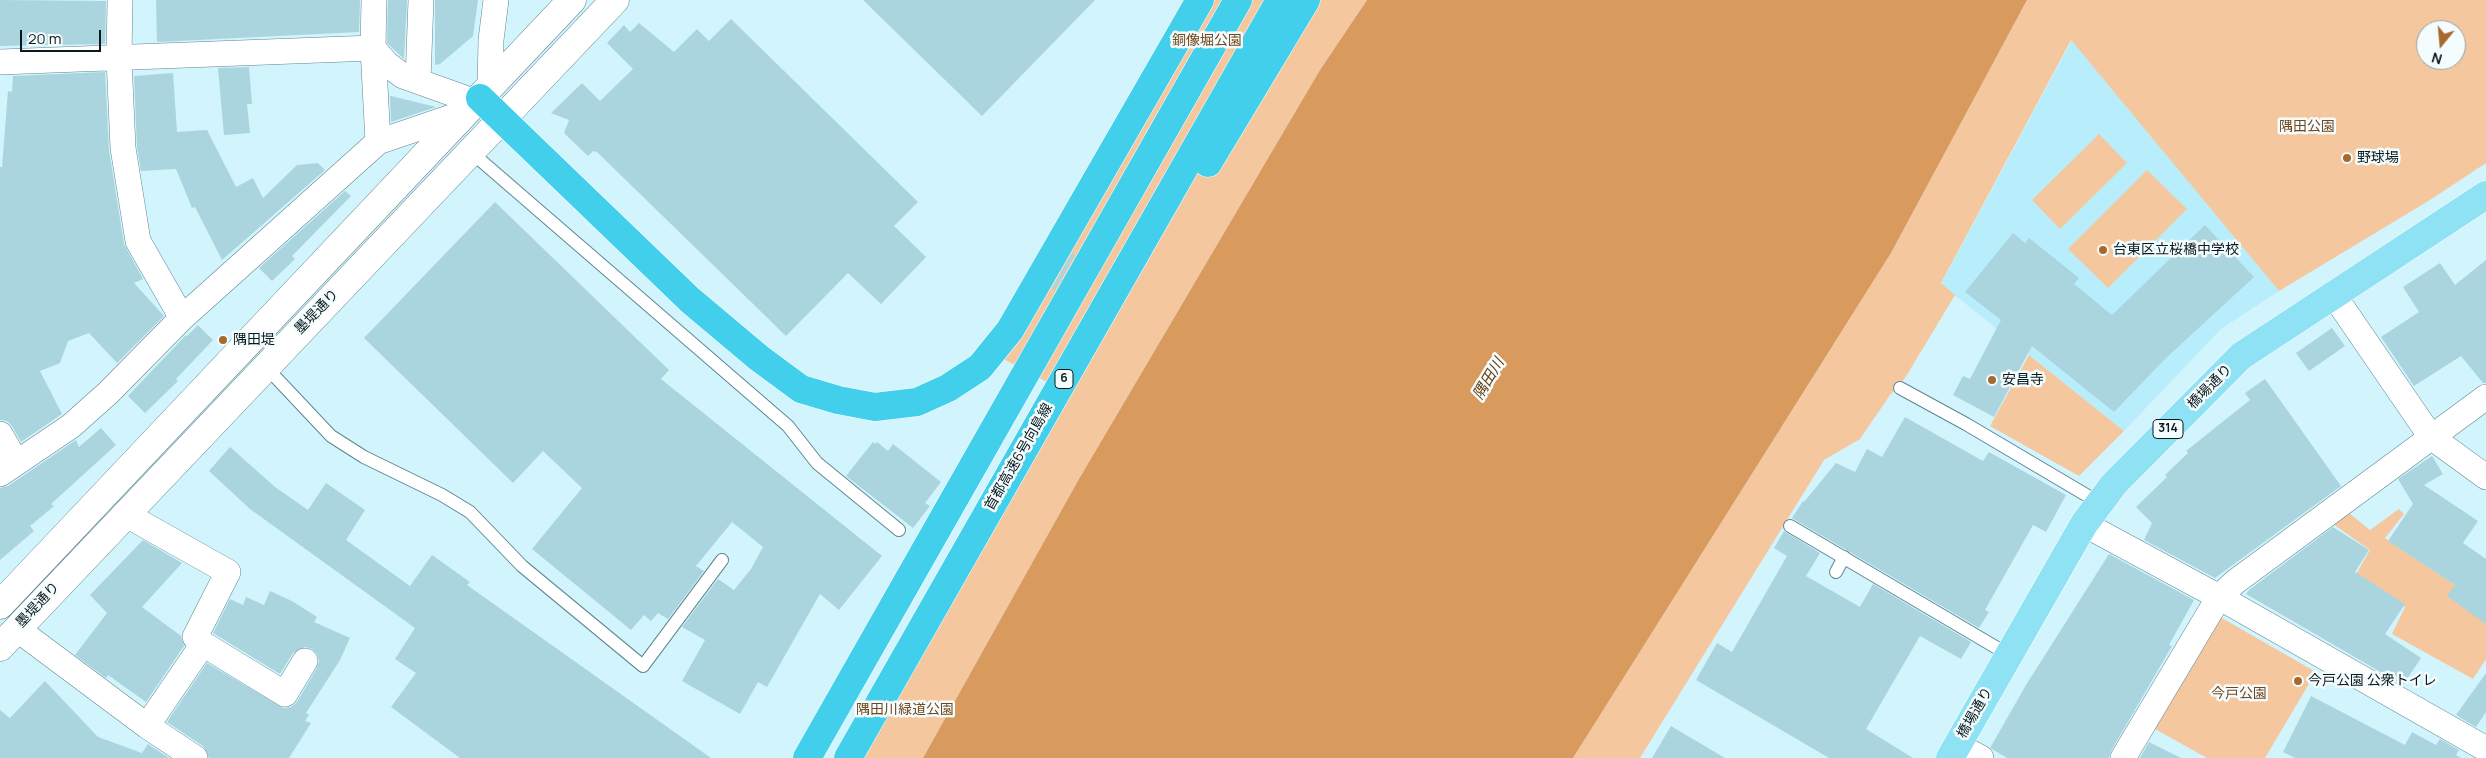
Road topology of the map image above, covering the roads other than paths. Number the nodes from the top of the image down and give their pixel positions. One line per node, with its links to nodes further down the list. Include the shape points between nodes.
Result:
1 (120, 0): 12 (street)
2 (374, 0): 11 (street)
3 (421, 0): 14 (street)
4 (496, 0): 15 (street)
5 (572, 0): 15 (main road, 墨堤通り)
6 (615, 0): 16 (main road, 墨堤通り)
7 (1200, 0): 16 (highway, via 1010,330 980,368 917,402 875,407 800,388 758,358 690,300)
8 (1238, 0): 47 (highway)
9 (1280, 0): 31 (highway, 首都高速6号向島線 / 6)
10 (1306, 0): 31 (highway, via 1062,404)
11 (373, 48): 12 (street); 14 (street, via 403,76); 17 (street)
12 (119, 59): 13 (street); 21 (street, via 123,148 138,241)
13 (0, 62)
14 (418, 80): 15 (street)
15 (478, 99): 16 (highway); 17 (street); 38 (main road, 墨堤通り)
16 (502, 120): 18 (main road, 墨堤通り)
17 (378, 142): 21 (street)
18 (471, 152): 22 (main road, 墨堤通り); 33 (lane, via 788,426 817,463)
19 (2486, 195): 20 (main road, 橋場通り / 314)
20 (2333, 294): 26 (street); 29 (main road, 橋場通り / 314, via 2242,356)
21 (182, 318): 27 (street, via 71,426)
22 (265, 366): 30 (main road, 墨堤通り); 35 (lane, via 331,436 364,457 470,512 522,566 643,666)
23 (1900, 388): 29 (lane, via 1966,424)
24 (2486, 397): 26 (street)
25 (0, 434): 27 (street)
26 (2431, 437): 28 (street); 37 (street)
27 (8, 468)
28 (2486, 476)
29 (2091, 513): 37 (street); 41 (main road, 橋場通り / 314)
30 (125, 514): 39 (main road, 墨堤通り); 40 (street, via 228,572 195,637)
31 (982, 522): 48 (highway, 首都高速6号向島線 / 6)
32 (1790, 526): 34 (lane)
33 (899, 530)
34 (1844, 557): 36 (lane); 41 (lane)
35 (722, 560)
36 (1836, 572)
37 (2219, 596): 44 (street); 50 (street)
38 (0, 605)
39 (8, 638): 43 (street)
40 (203, 644): 42 (street, via 285,694); 43 (street)
41 (2009, 655): 45 (main road, 橋場通り / 314)
42 (304, 661)
43 (147, 726): 46 (street)
44 (2486, 750)
45 (1953, 751): 49 (street)
46 (195, 758)
47 (807, 758)
48 (848, 758)
49 (1981, 758)
50 (2123, 758)

